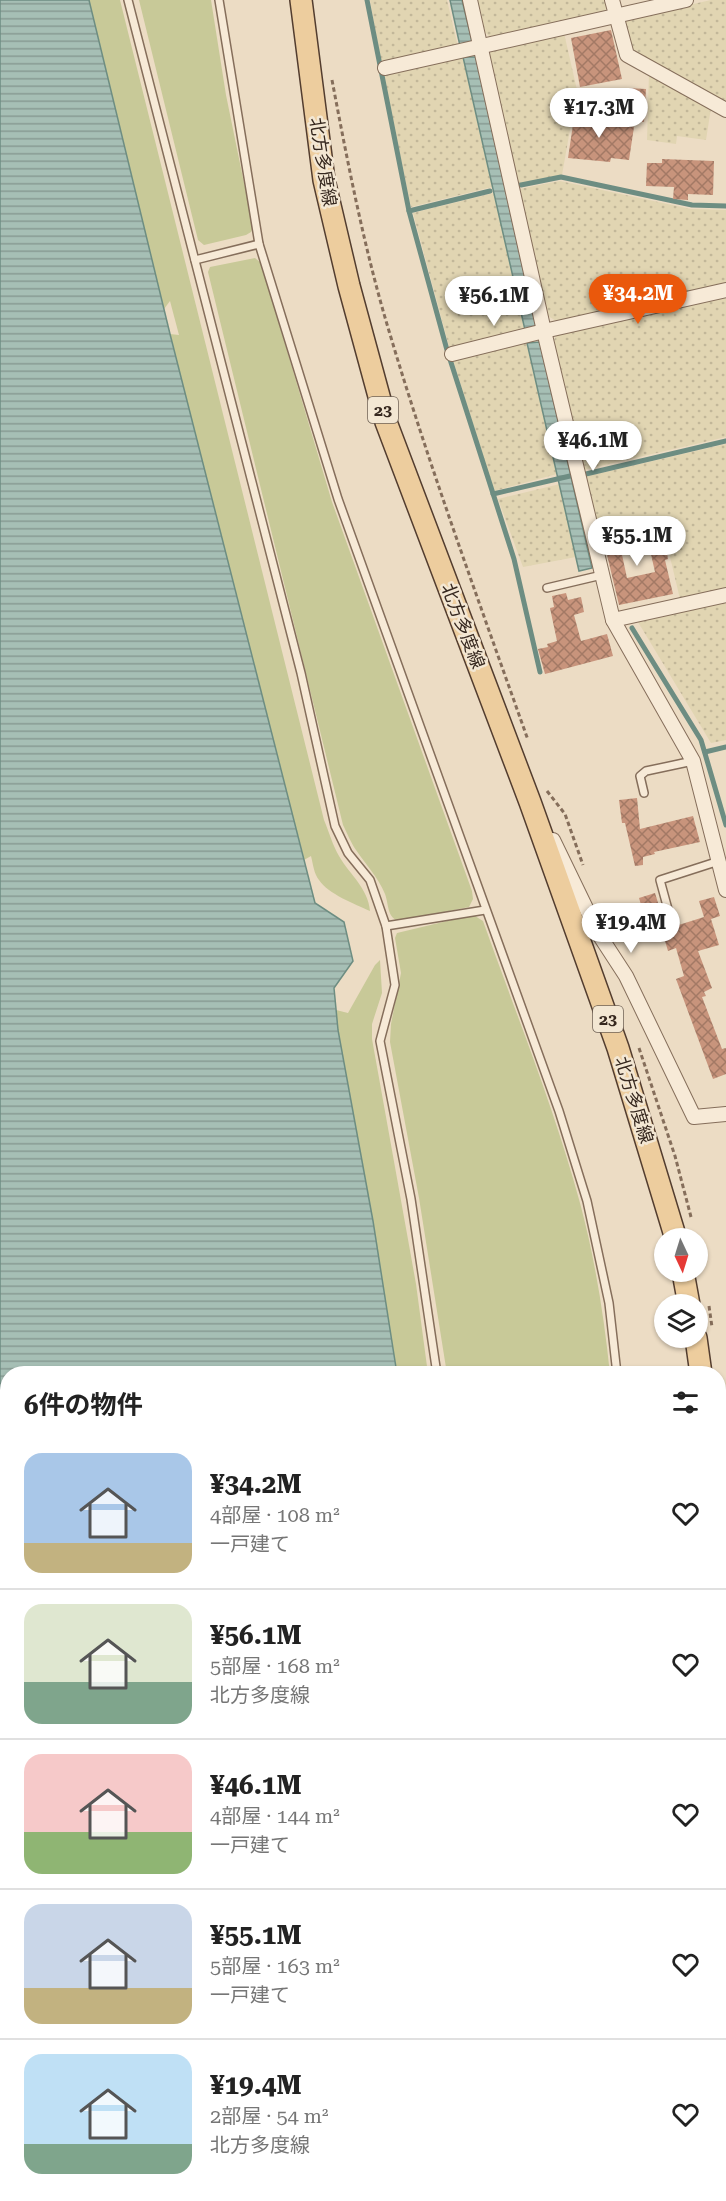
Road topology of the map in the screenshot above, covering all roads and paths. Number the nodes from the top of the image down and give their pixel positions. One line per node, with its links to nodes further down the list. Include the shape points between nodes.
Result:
1 (128, 0): 13 (lane)
2 (219, 0): 12 (lane)
3 (301, 0): 24 (main road, 北方多度線 / 23, via 324,180 386,422)
4 (470, 0): 8 (street)
5 (612, 0): 7 (street)
6 (686, 0): 7 (street)
7 (616, 16): 8 (street); 11 (street, via 627,55)
8 (480, 46): 9 (street); 15 (street)
9 (385, 68)
10 (332, 79): 21 (path, via 353,190 384,312 425,448)
11 (726, 110)
12 (259, 244): 13 (lane); 28 (lane, via 338,499)
13 (195, 260): 30 (lane, via 301,673 335,826 348,853 370,880)
14 (726, 290): 15 (street)
15 (544, 331): 16 (street); 17 (street)
16 (452, 354)
17 (602, 575): 18 (lane); 20 (street)
18 (547, 588)
19 (726, 595): 20 (street)
20 (613, 620): 22 (street)
21 (531, 746)
22 (693, 762): 23 (lane, via 646,771 640,776); 25 (street)
23 (644, 793)
24 (538, 796): 26 (path, via 565,814); 31 (street, via 550,834 598,933 626,976 694,1116); 32 (main road, 北方多度線 / 23)
25 (719, 861): 27 (street); 29 (lane, via 660,880)
26 (585, 869)
27 (726, 890)
28 (484, 909): 30 (lane); 35 (lane, via 559,1112 587,1201 609,1303)
29 (669, 913)
30 (386, 926): 34 (lane, via 395,985 380,1041 411,1199)
31 (726, 1114)
32 (673, 1228)
33 (704, 1348): 36 (main road)
34 (436, 1366)
35 (615, 1366)
36 (702, 1366)

